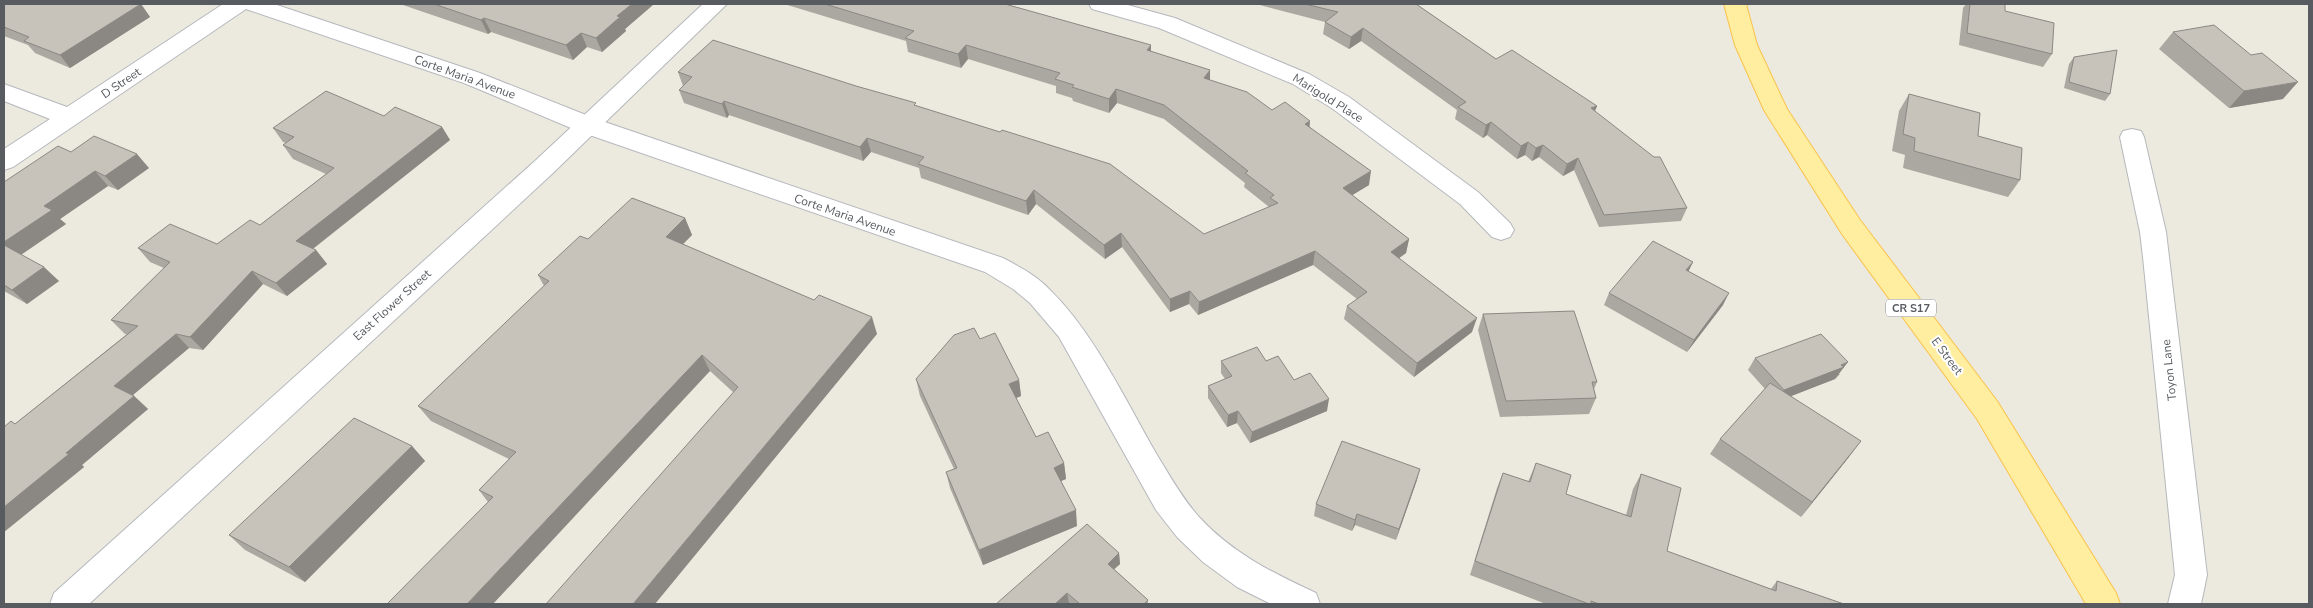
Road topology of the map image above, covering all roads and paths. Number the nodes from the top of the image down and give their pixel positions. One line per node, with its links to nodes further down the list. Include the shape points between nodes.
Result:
1 (238, 4): 7 (street, D Street)
2 (253, 4): 8 (street, Corte Maria Avenue, via 472,78)
3 (716, 4): 8 (street, East Flower Street)
4 (1100, 4): 11 (street, Marigold Place, via 1168,23 1301,79 1341,103 1419,160 1468,198)
5 (1735, 4): 14 (main road, E Street / CR S17, via 1746,46 1776,110 1851,227 1987,410)
6 (4, 92): 7 (street)
7 (69, 117): 10 (street, D Street)
8 (587, 125): 12 (street, East Flower Street); 13 (street, Corte Maria Avenue, via 994,265 1023,282 1070,329 1167,500 1188,527 1214,552 1249,577)
9 (2132, 137): 15 (street, Toyon Lane, via 2156,257 2191,574)
10 (4, 161)
11 (1501, 230)
12 (66, 604)
13 (1304, 604)
14 (2104, 604)
15 (2185, 604)

